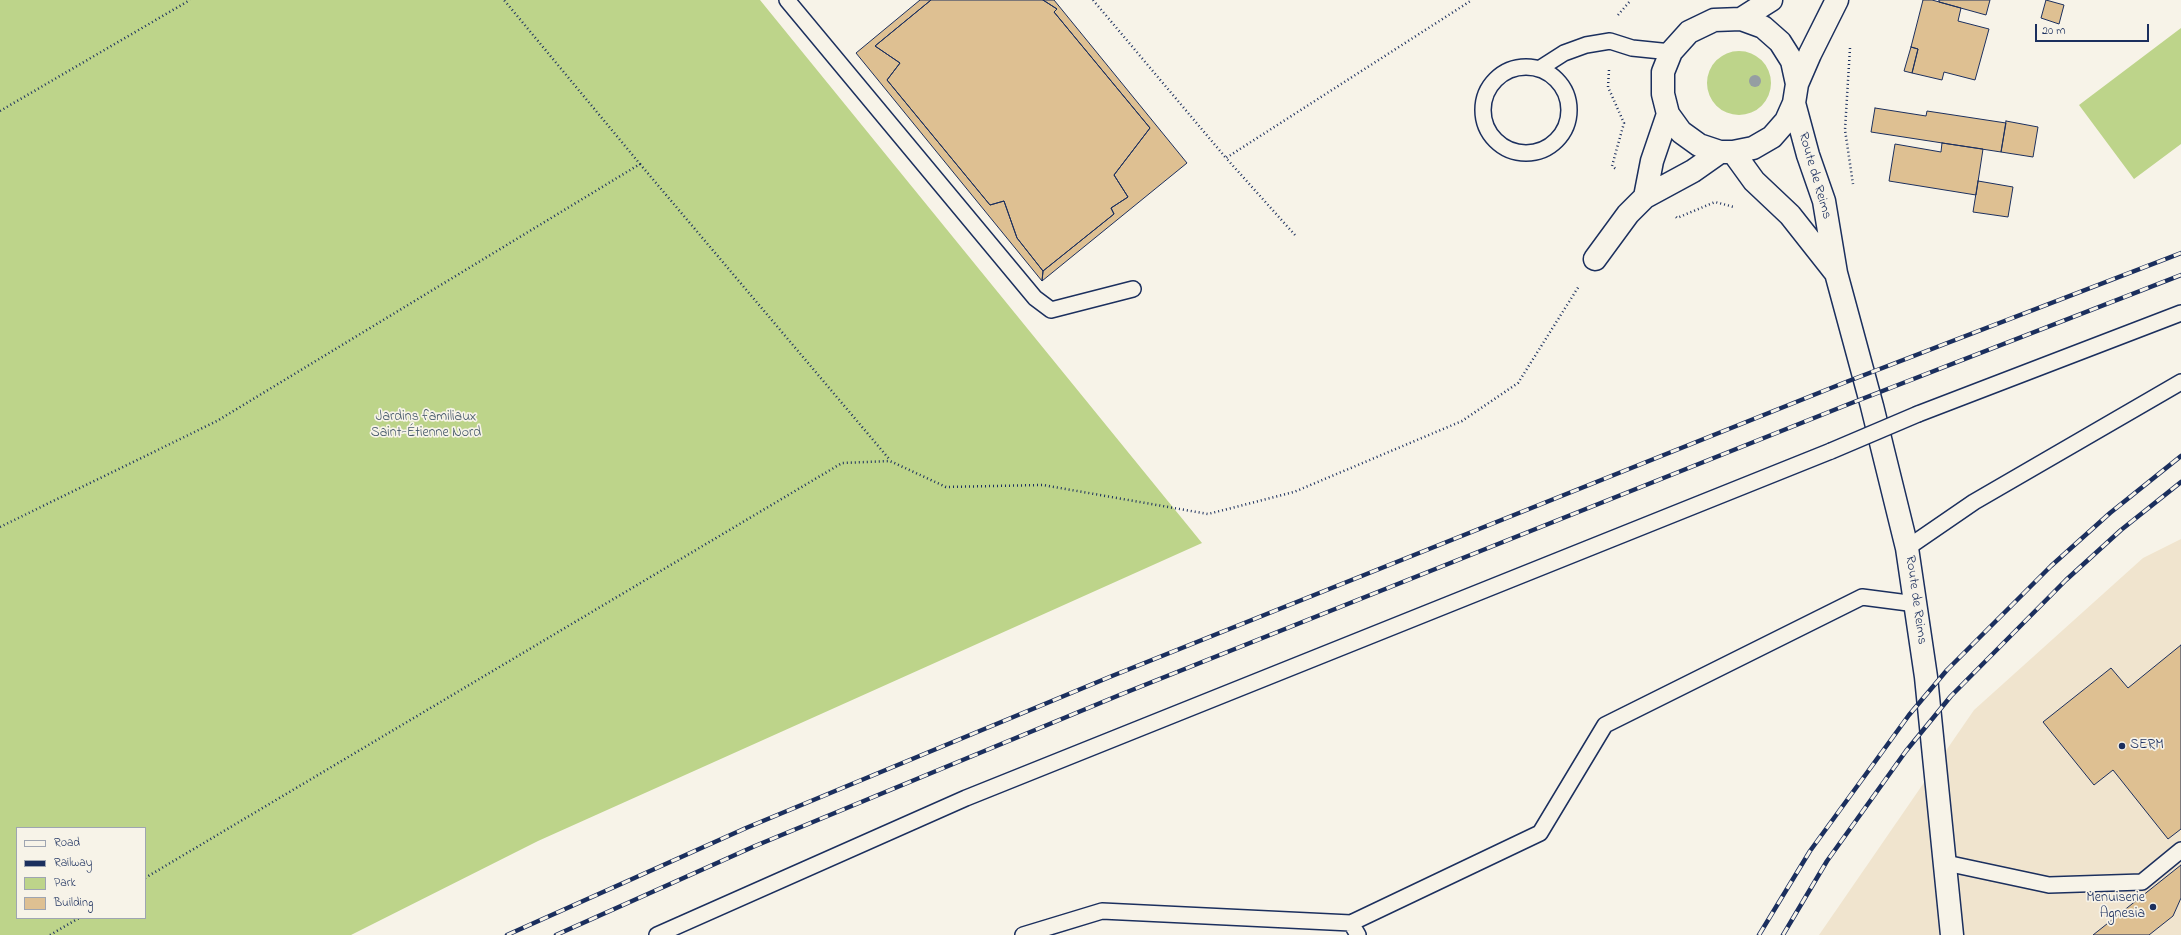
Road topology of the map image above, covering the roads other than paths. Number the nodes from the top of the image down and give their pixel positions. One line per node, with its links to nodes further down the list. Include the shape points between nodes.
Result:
1 (787, 0): 13 (lane, via 1035,298 1051,310)
2 (1771, 0): 4 (street)
3 (1837, 0): 7 (street, Route de Reims)
4 (1741, 19): 5 (street, Route de Reims, via 1714,20 1689,32); 7 (street, Route de Reims, via 1762,27 1780,42 1792,61)
5 (1671, 52): 6 (lane, via 1632,48 1610,41 1586,45 1564,53); 8 (street, Route de Reims, via 1663,72 1662,94)
6 (1539, 69): 6 (lane, via 1526,66 1508,71 1492,84 1486,95 1483,110 1485,123 1491,137 1502,147 1531,154 1545,150 1557,141 1566,129 1570,115 1569,100 1553,75)
7 (1796, 93): 9 (street, Route de Reims, via 1786,122 1772,137 1753,148); 12 (street, Route de Reims, via 1808,155 1824,201)
8 (1668, 114): 9 (street, Route de Reims, via 1681,132 1699,146); 10 (street, via 1652,161)
9 (1726, 152): 10 (street); 12 (street, Route de Reims, via 1790,215)
10 (1645, 197): 11 (street, via 1628,214)
11 (1595, 259)
12 (1836, 273): 16 (street, Route de Reims)
13 (1133, 289)
14 (2181, 313): 21 (lane, bridge, via 1918,414 966,798)
15 (2181, 382): 16 (lane, via 1974,502)
16 (1907, 548): 17 (street, Route de Reims)
17 (1916, 604): 19 (street, Route de Reims); 20 (lane, via 1862,597 1605,726 1540,833)
18 (2181, 850): 19 (lane, via 2142,882 2049,885)
19 (1946, 863): 23 (street, Route de Reims)
20 (1354, 929): 22 (lane, via 1102,911)
21 (657, 935)
22 (1023, 935)
23 (1952, 935)

